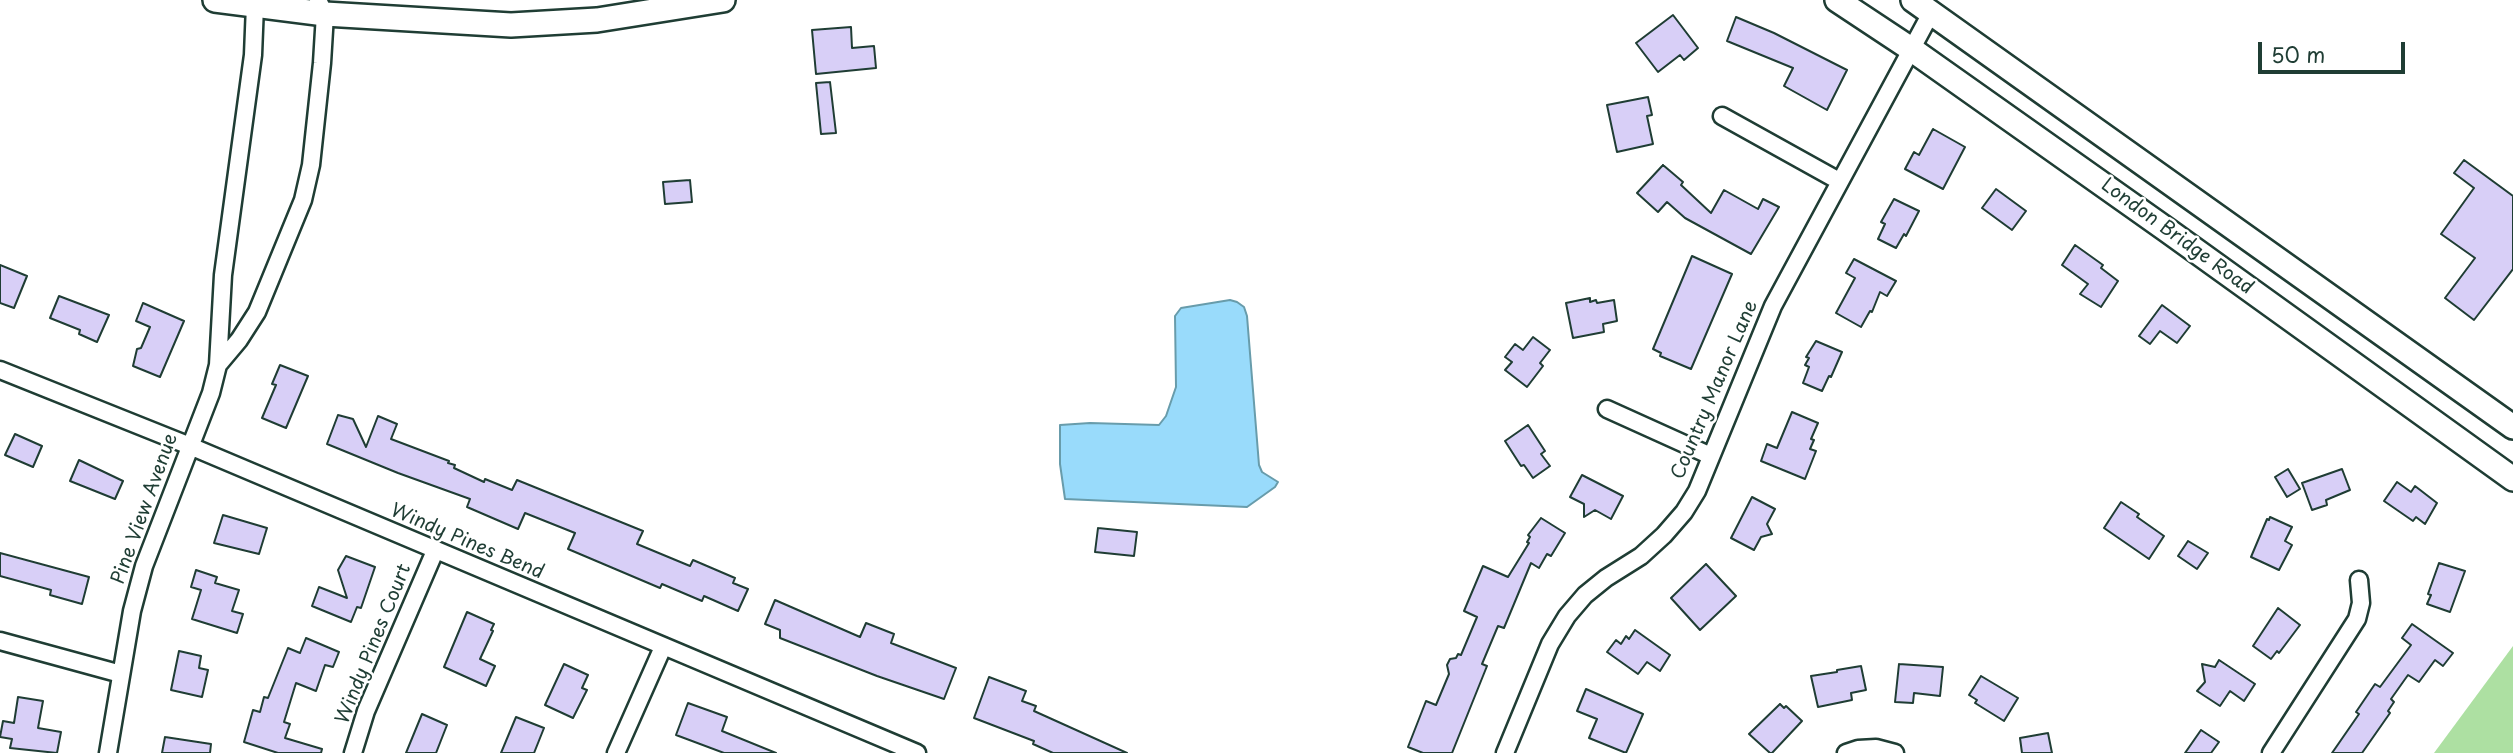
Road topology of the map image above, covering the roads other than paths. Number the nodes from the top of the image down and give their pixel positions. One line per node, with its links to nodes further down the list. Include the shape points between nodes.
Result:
1 (215, 0): 4 (main road)
2 (723, 0): 6 (main road, via 597,20 511,25)
3 (1837, 0): 7 (main road, London Bridge Road)
4 (258, 3): 6 (main road); 10 (street, Pine View Avenue, via 223,275)
5 (1922, 6): 7 (street, Country Manor Lane); 13 (main road, London Bridge Road)
6 (322, 7): 10 (street, Pine View Avenue, via 311,165 303,200 257,312)
7 (1911, 49): 9 (street, Country Manor Lane); 16 (main road, London Bridge Road)
8 (1721, 116): 9 (street)
9 (1839, 181): 15 (street, Country Manor Lane, via 1773,306)
10 (218, 365): 14 (street, Pine View Avenue)
11 (0, 370): 14 (street, Windy Pines Bend)
12 (1607, 410): 15 (street)
13 (2513, 427)
14 (190, 446): 17 (street, Windy Pines Bend); 21 (street, Pine View Avenue, via 144,566)
15 (1711, 456): 26 (street, Country Manor Lane, via 1697,491 1664,535 1585,595 1567,616 1550,644)
16 (2513, 479)
17 (435, 551): 20 (street, Windy Pines Bend); 23 (street, Windy Pines Court, via 366,711)
18 (2359, 580): 29 (street, via 2357,619)
19 (0, 641): 21 (street)
20 (663, 648): 24 (street); 25 (street, Windy Pines Bend)
21 (121, 674): 22 (street, Pine View Avenue)
22 (108, 753)
23 (353, 753)
24 (616, 753)
25 (916, 753)
26 (1504, 753)
27 (1846, 753): 28 (street, via 1876,748)
28 (1895, 753)
29 (2271, 753)

